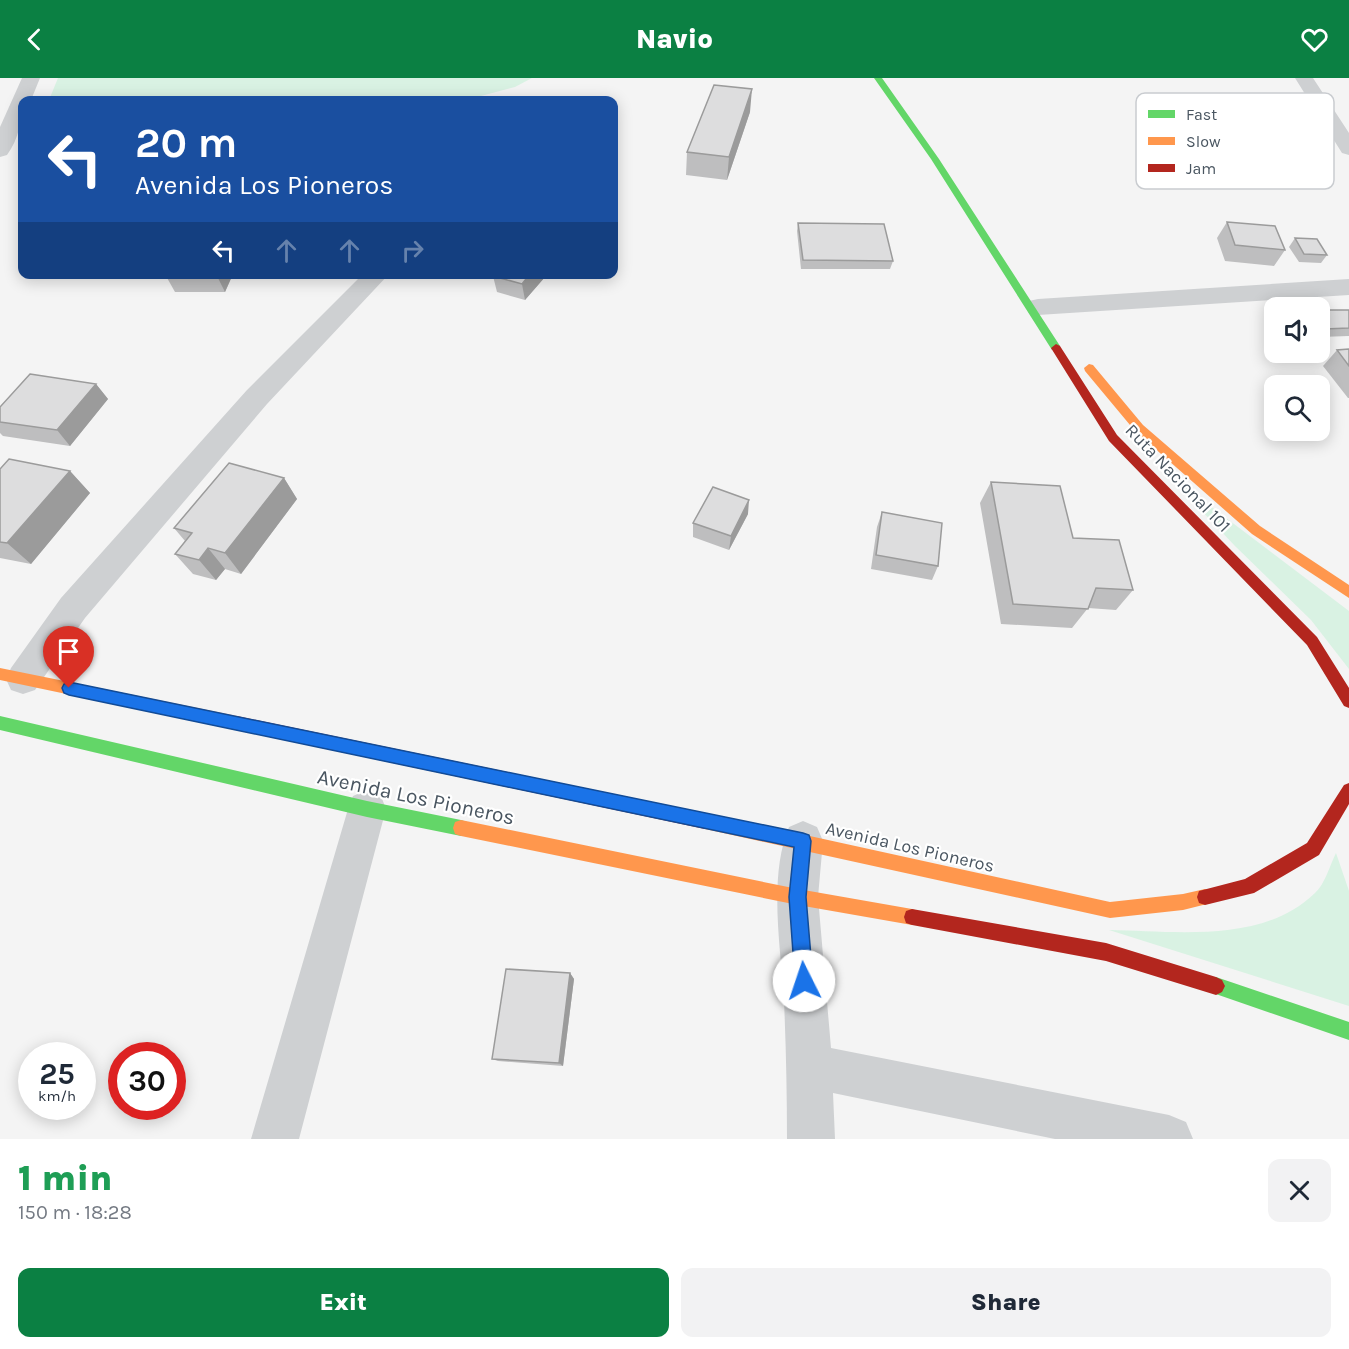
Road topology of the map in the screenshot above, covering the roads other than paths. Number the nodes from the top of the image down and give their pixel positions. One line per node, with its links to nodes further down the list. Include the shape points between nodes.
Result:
1 (31, 78): 5 (street)
2 (878, 78): 10 (main road, Ruta Nacional 101)
3 (1304, 78): 4 (street)
4 (1314, 93)
5 (23, 96)
6 (18, 109): 9 (street)
7 (1334, 125): 8 (street)
8 (1349, 149)
9 (0, 151)
10 (1002, 263): 13 (main road, Ruta Nacional 101); 16 (main road, Ruta Nacional 101, via 1113,438 1312,641)
11 (372, 279): 15 (street, via 249,406)
12 (1349, 287): 13 (street)
13 (1038, 307): 14 (main road, Ruta Nacional 101, via 1139,428 1256,530)
14 (1349, 592)
15 (12, 676): 20 (main road, Avenida Los Pioneros)
16 (1349, 701)
17 (0, 723): 19 (main road, Avenida Los Pioneros)
18 (1349, 790): 20 (main road, Avenida Los Pioneros, via 1313,849 1248,887 1184,902 1110,910)
19 (367, 809): 21 (main road, Avenida Los Pioneros); 24 (street)
20 (803, 841): 21 (street)
21 (798, 897): 22 (main road, Avenida Los Pioneros, via 1106,952); 23 (street)
22 (1349, 1031)
23 (810, 1066): 25 (street); 26 (street)
24 (275, 1139)
25 (811, 1139)
26 (1169, 1139)

